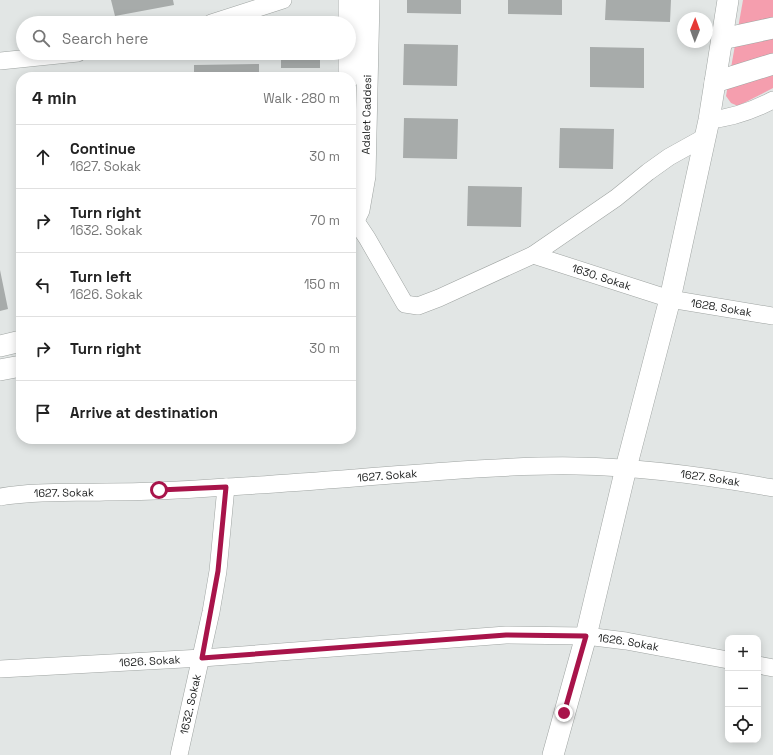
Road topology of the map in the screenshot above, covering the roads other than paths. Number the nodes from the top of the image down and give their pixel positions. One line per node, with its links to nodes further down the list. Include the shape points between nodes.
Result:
1 (283, 0): 5 (street)
2 (349, 0): 6 (street)
3 (369, 0): 17 (street, Adalet Caddesi, via 365,176 361,204)
4 (728, 0): 8 (street)
5 (233, 16)
6 (349, 16)
7 (773, 28): 8 (street)
8 (722, 40): 14 (street)
9 (16, 59): 11 (street)
10 (349, 60): 13 (street)
11 (0, 61)
12 (773, 64): 14 (street)
13 (349, 72)
14 (715, 82): 16 (street)
15 (773, 100): 16 (street)
16 (707, 128): 19 (street, via 616,198); 20 (street)
17 (356, 216)
18 (356, 226): 19 (street, via 367,238 405,304 418,306 440,298)
19 (533, 255): 20 (street, 1630. Sokak)
20 (670, 300): 21 (street, 1628. Sokak); 26 (street)
21 (773, 316)
22 (16, 343): 23 (street)
23 (0, 346)
24 (16, 367): 25 (street)
25 (0, 370)
26 (626, 468): 27 (street, 1627. Sokak, via 530,466); 28 (street, 1627. Sokak, via 704,476); 30 (street)
27 (226, 487): 29 (street, 1627. Sokak); 31 (street, 1632. Sokak, via 218,571)
28 (773, 488)
29 (0, 496)
30 (586, 636): 31 (street, 1626. Sokak, via 506,635); 32 (street, 1626. Sokak); 37 (street)
31 (202, 658): 35 (street, 1626. Sokak); 36 (street, 1632. Sokak)
32 (725, 659)
33 (761, 666): 34 (street)
34 (773, 668)
35 (0, 669)
36 (179, 755)
37 (553, 755)

